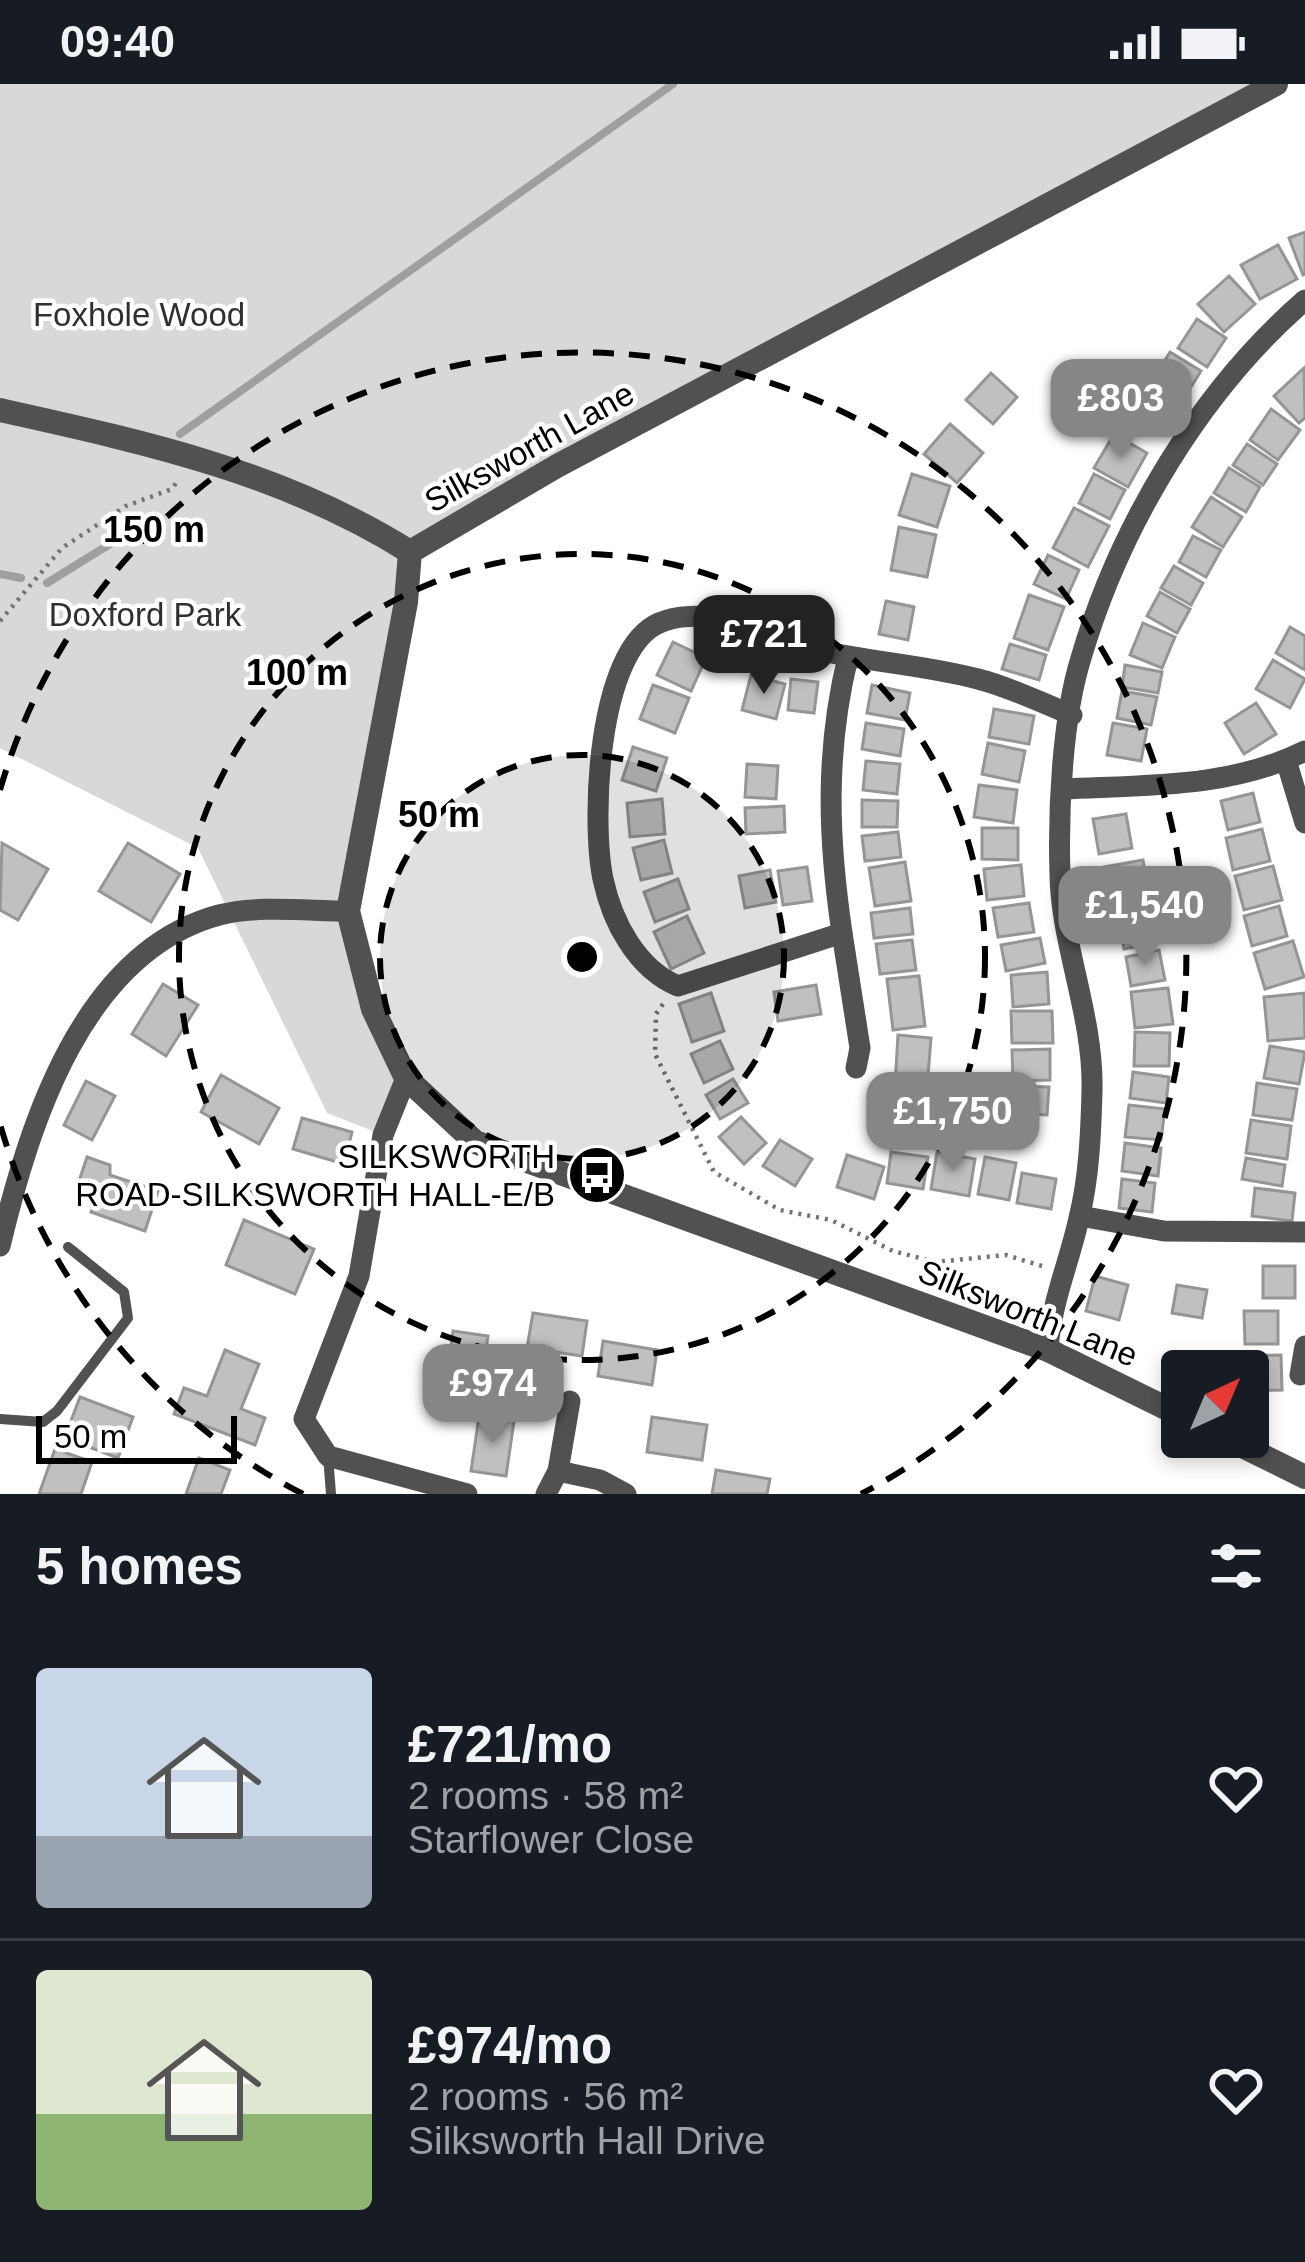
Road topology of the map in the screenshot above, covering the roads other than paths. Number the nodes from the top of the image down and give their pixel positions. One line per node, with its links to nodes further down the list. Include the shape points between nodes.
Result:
1 (1276, 84): 4 (street, Silksworth Lane, via 556,466)
2 (1305, 299): 6 (street, via 1253,345 1130,538 1080,660)
3 (0, 410): 4 (street, via 198,455 346,512)
4 (410, 552): 10 (street, Silksworth Lane)
5 (848, 657): 6 (street, via 979,679); 11 (street, via 829,805); 11 (street, via 722,619 675,617 631,647 614,682 603,747 603,878 623,935 655,976 679,986)
6 (1072, 715): 8 (street)
7 (1295, 756): 8 (street, via 1267,770); 9 (street)
8 (1064, 789): 14 (street, via 1060,880 1092,1088)
9 (1305, 823)
10 (348, 910): 13 (street, Silksworth Lane, via 374,1009); 16 (street, via 215,916 123,974 50,1090 20,1162)
11 (842, 933): 12 (street, via 860,1048)
12 (856, 1068)
13 (406, 1078): 19 (street, Silksworth Lane, via 475,1142); 24 (street, via 383,1135 359,1276 304,1419)
14 (1080, 1216): 15 (street, via 1164,1231); 19 (street, via 1051,1308)
15 (1305, 1232)
16 (0, 1246)
17 (68, 1247): 23 (lane, via 124,1292 128,1318 57,1411 43,1422)
18 (1305, 1346): 20 (street)
19 (1048, 1350): 22 (street, Silksworth Lane)
20 (1300, 1375)
21 (569, 1402): 26 (street)
22 (1161, 1406)
23 (0, 1419)
24 (328, 1456): 28 (street); 29 (lane)
25 (1265, 1458): 27 (street)
26 (558, 1471): 31 (street); 32 (street)
27 (1305, 1478)
28 (436, 1490): 30 (street)
29 (331, 1494)
30 (467, 1494)
31 (546, 1494)
32 (626, 1494)

